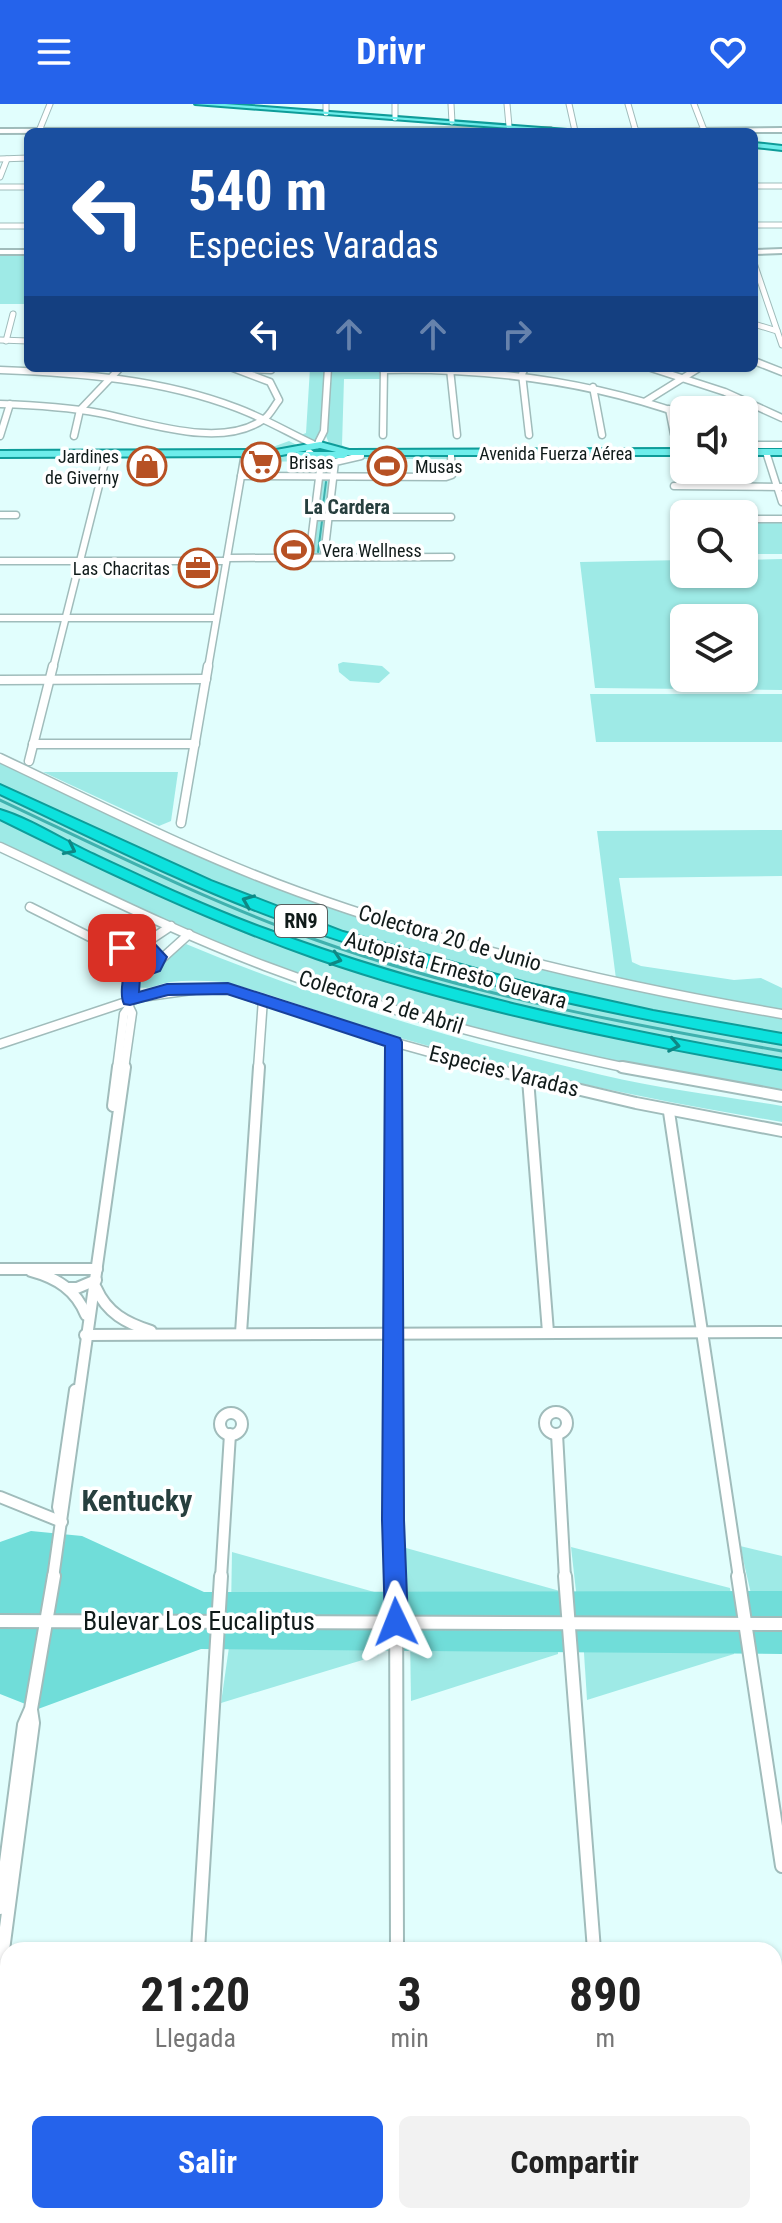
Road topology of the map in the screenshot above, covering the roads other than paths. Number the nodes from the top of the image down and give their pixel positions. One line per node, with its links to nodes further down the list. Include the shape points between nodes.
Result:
1 (50, 104): 12 (street)
2 (198, 104): 9 (main road)
3 (395, 104): 10 (street)
4 (451, 104): 11 (street)
5 (507, 104): 13 (street)
6 (569, 104): 14 (street)
7 (628, 104): 15 (street)
8 (694, 104): 16 (street)
9 (326, 108): 10 (main road)
10 (395, 118): 11 (main road)
11 (452, 122): 13 (main road)
12 (40, 128)
13 (514, 128)
14 (574, 128)
15 (635, 128)
16 (703, 128)
17 (0, 131): 18 (street)
18 (24, 131)
19 (758, 131): 20 (street)
20 (781, 132)
21 (758, 145): 22 (main road)
22 (782, 148)
23 (24, 158): 25 (street)
24 (0, 159): 25 (street)
25 (7, 159): 26 (street)
26 (0, 177)
27 (758, 186): 28 (street)
28 (782, 186)
29 (0, 187): 30 (street)
30 (24, 187)
31 (758, 225): 32 (street)
32 (782, 225)
33 (0, 226): 34 (street)
34 (24, 226)
35 (782, 251): 38 (street)
36 (0, 252): 37 (street)
37 (24, 252)
38 (758, 252)
39 (758, 274): 41 (street)
40 (13, 314): 45 (street)
41 (773, 318): 42 (street); 44 (street)
42 (758, 321)
43 (758, 324): 44 (street)
44 (777, 331): 47 (street)
45 (3, 341): 46 (street)
46 (24, 341)
47 (782, 345)
48 (758, 363): 61 (street)
49 (0, 371): 63 (street)
50 (116, 372): 63 (street)
51 (243, 372): 64 (street)
52 (271, 372): 64 (street)
53 (328, 372): 74 (street)
54 (384, 372): 75 (street)
55 (450, 372): 76 (street)
56 (524, 372): 77 (street)
57 (528, 372): 65 (street)
58 (668, 372): 62 (street)
59 (676, 372): 62 (street)
60 (692, 372): 62 (street)
61 (782, 372)
62 (686, 376): 66 (street); 72 (street)
63 (109, 379): 70 (street); 73 (street, via 189,395)
64 (270, 382): 73 (street, via 279,400)
65 (593, 387): 66 (street); 78 (street)
66 (646, 401): 69 (street)
67 (0, 404): 68 (street)
68 (10, 404): 70 (street); 80 (street)
69 (669, 409): 71 (street)
70 (80, 410): 73 (street, via 186,433 224,431); 79 (street)
71 (670, 414)
72 (782, 416)
73 (259, 421): 84 (street)
74 (324, 431): 83 (street); 84 (street)
75 (383, 435)
76 (457, 435)
77 (529, 435)
78 (602, 435)
79 (74, 436)
80 (0, 438)
81 (758, 445): 82 (street)
82 (782, 445)
83 (330, 447): 84 (main road, via 329,453); 86 (main road, Avenida Fuerza Aérea, via 349,453)
84 (313, 450): 85 (main road, Avenida Fuerza Aérea); 93 (main road, Avenida Fuerza Aérea); 96 (street, via 321,461)
85 (244, 454): 92 (main road, Avenida Fuerza Aérea); 95 (street)
86 (639, 454): 87 (main road, Avenida Fuerza Aérea); 94 (main road, Avenida Fuerza Aérea)
87 (670, 454)
88 (758, 454): 89 (main road)
89 (767, 454): 90 (main road); 99 (street)
90 (782, 454)
91 (0, 455): 92 (main road, Avenida Fuerza Aérea)
92 (106, 455): 113 (street)
93 (361, 456): 94 (main road, Avenida Fuerza Aérea); 97 (street, via 337,460)
94 (451, 456): 97 (street, via 451,476)
95 (241, 476): 96 (street); 111 (street)
96 (319, 477): 97 (street); 103 (street)
97 (333, 477): 104 (street)
98 (674, 486): 99 (street)
99 (779, 486): 100 (street)
100 (782, 502)
101 (0, 515): 102 (street)
102 (16, 515)
103 (314, 517): 104 (street); 110 (street)
104 (329, 517): 105 (street); 108 (street)
105 (442, 517)
106 (758, 519): 107 (street)
107 (782, 519)
108 (324, 557): 109 (street); 110 (street)
109 (451, 557)
110 (309, 558): 111 (street)
111 (226, 559): 113 (street); 116 (street)
112 (0, 561): 113 (street)
113 (77, 561): 115 (street)
114 (0, 618): 115 (street)
115 (64, 618): 116 (street); 119 (street)
116 (216, 618): 117 (street)
117 (206, 679): 119 (street); 121 (street)
118 (0, 680): 119 (street)
119 (49, 680): 120 (street)
120 (33, 744): 121 (street); 123 (street)
121 (195, 744): 126 (street)
122 (0, 758): 137 (street, Colectora 20 de Junio, via 235,866 385,921 562,970)
123 (29, 761)
124 (0, 789): 138 (highway, Autopista Ernesto Guevara / RN9, one-way to 124, via 576,1001 359,942 226,892)
125 (0, 814): 141 (highway, Autopista Ernesto Guevara / RN9, one-way to 141, via 202,909 395,978 597,1031)
126 (181, 823)
127 (0, 847): 129 (street, Colectora 2 de Abril)
128 (30, 907): 132 (street)
129 (171, 926): 130 (street, Colectora 2 de Abril); 131 (street)
130 (189, 934): 133 (street); 143 (street, Colectora 2 de Abril, via 390,1008 487,1035 608,1065)
131 (140, 945): 132 (street); 133 (street, via 157,952)
132 (118, 951): 134 (street, via 112,959 115,968)
133 (158, 962): 134 (street)
134 (132, 974): 136 (street)
135 (263, 999): 136 (street, Especies Varadas, via 199,987 167,989); 139 (street, Especies Varadas); 156 (street)
136 (130, 1004): 140 (street, Especies Varadas); 149 (street)
137 (782, 1014)
138 (782, 1039)
139 (394, 1042): 142 (street, Especies Varadas); 157 (street)
140 (0, 1044)
141 (782, 1064)
142 (528, 1079): 144 (street, Especies Varadas); 153 (street)
143 (782, 1096)
144 (669, 1112): 145 (street, Especies Varadas); 154 (street)
145 (782, 1131)
146 (77, 1268): 148 (street); 149 (street); 150 (street, via 65,1275)
147 (2, 1269): 148 (street)
148 (24, 1270): 150 (street)
149 (94, 1277): 150 (street); 151 (street); 152 (street)
150 (66, 1286): 152 (street)
151 (114, 1316): 152 (street); 158 (street); 160 (street, via 117,1327)
152 (88, 1319): 159 (street)
153 (548, 1332): 154 (street); 157 (street)
154 (702, 1332): 155 (street); 170 (street)
155 (782, 1332)
156 (241, 1333): 157 (street); 158 (street)
157 (393, 1333): 168 (street)
158 (162, 1334): 160 (street)
159 (86, 1336): 160 (street); 164 (street)
160 (107, 1336)
161 (230, 1434): 167 (street)
162 (557, 1434): 169 (street)
163 (0, 1497): 164 (street)
164 (62, 1522): 166 (street)
165 (0, 1621): 166 (street, Bulevar Los Eucaliptus)
166 (45, 1621): 167 (street, Bulevar Los Eucaliptus); 172 (street)
167 (221, 1621): 168 (street, Bulevar Los Eucaliptus); 176 (street)
168 (396, 1622): 169 (street, Bulevar Los Eucaliptus); 177 (street)
169 (568, 1623): 170 (street, Bulevar Los Eucaliptus); 178 (street)
170 (746, 1623): 171 (street, Bulevar Los Eucaliptus); 173 (street)
171 (782, 1624)
172 (31, 1709): 174 (street, via 24,1725); 175 (street)
173 (782, 1866)
174 (0, 1908)
175 (4, 1942)
176 (199, 1942)
177 (397, 1942)
178 (593, 1942)

